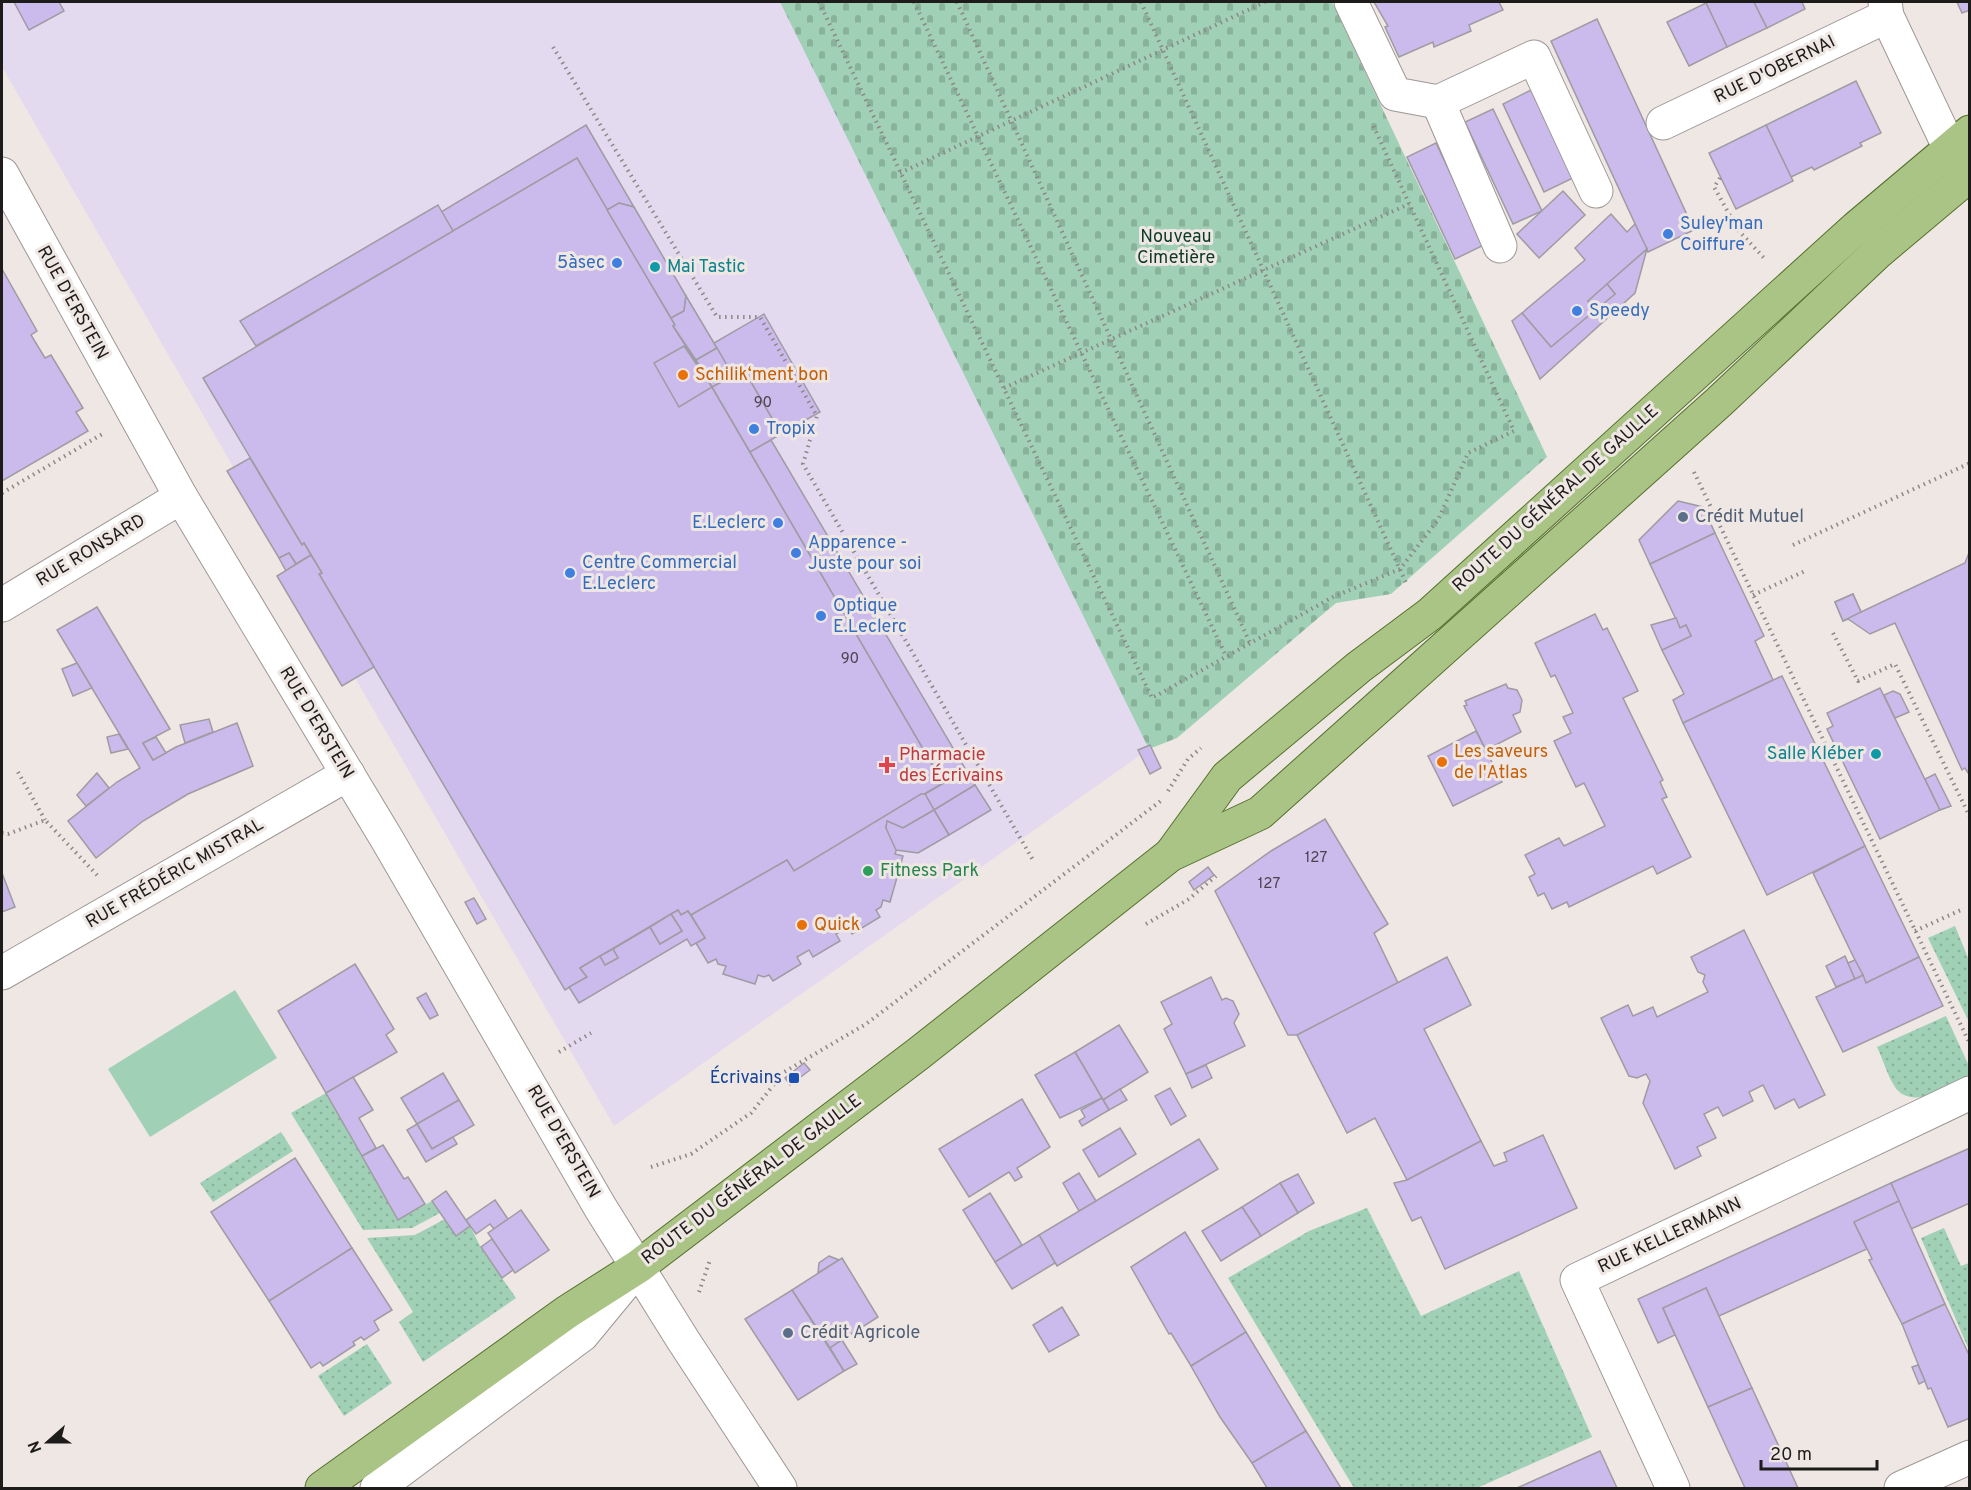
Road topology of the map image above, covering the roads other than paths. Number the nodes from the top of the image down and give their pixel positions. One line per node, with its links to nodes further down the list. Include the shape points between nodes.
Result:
1 (1351, 2): 3 (street, via 1395,94)
2 (1886, 9): 4 (street, RUE D'OBERNAI); 5 (street, RUE D'OBERNAI)
3 (1438, 102): 7 (street, via 1534,57); 8 (street)
4 (1663, 123)
5 (1965, 166): 12 (main road, ROUTE DU GÉNÉRAL DE GAULLE, via 1720,350 1430,614 1359,667 1227,777); 12 (main road, ROUTE DU GÉNÉRAL DE GAULLE, via 1719,402 1260,813)
6 (2, 174): 9 (street, RUE D'ERSTEIN)
7 (1596, 191)
8 (1500, 246)
9 (181, 497): 10 (street, RUE RONSARD); 11 (street, RUE D'ERSTEIN)
10 (2, 604)
11 (348, 774): 13 (street, RUE FRÉDÉRIC MISTRAL); 15 (street, RUE D'ERSTEIN, via 600,1207)
12 (1170, 855): 15 (main road, ROUTE DU GÉNÉRAL DE GAULLE, via 918,1054)
13 (2, 973)
14 (1970, 1094): 20 (street, RUE KELLERMANN, via 1576,1280)
15 (639, 1266): 17 (main road, ROUTE DU GÉNÉRAL DE GAULLE, via 567,1312); 18 (street, via 582,1335); 19 (street, RUE D'ERSTEIN)
16 (1970, 1457): 21 (street)
17 (322, 1488)
18 (377, 1488)
19 (780, 1488)
20 (1673, 1488)
21 (1901, 1488)

